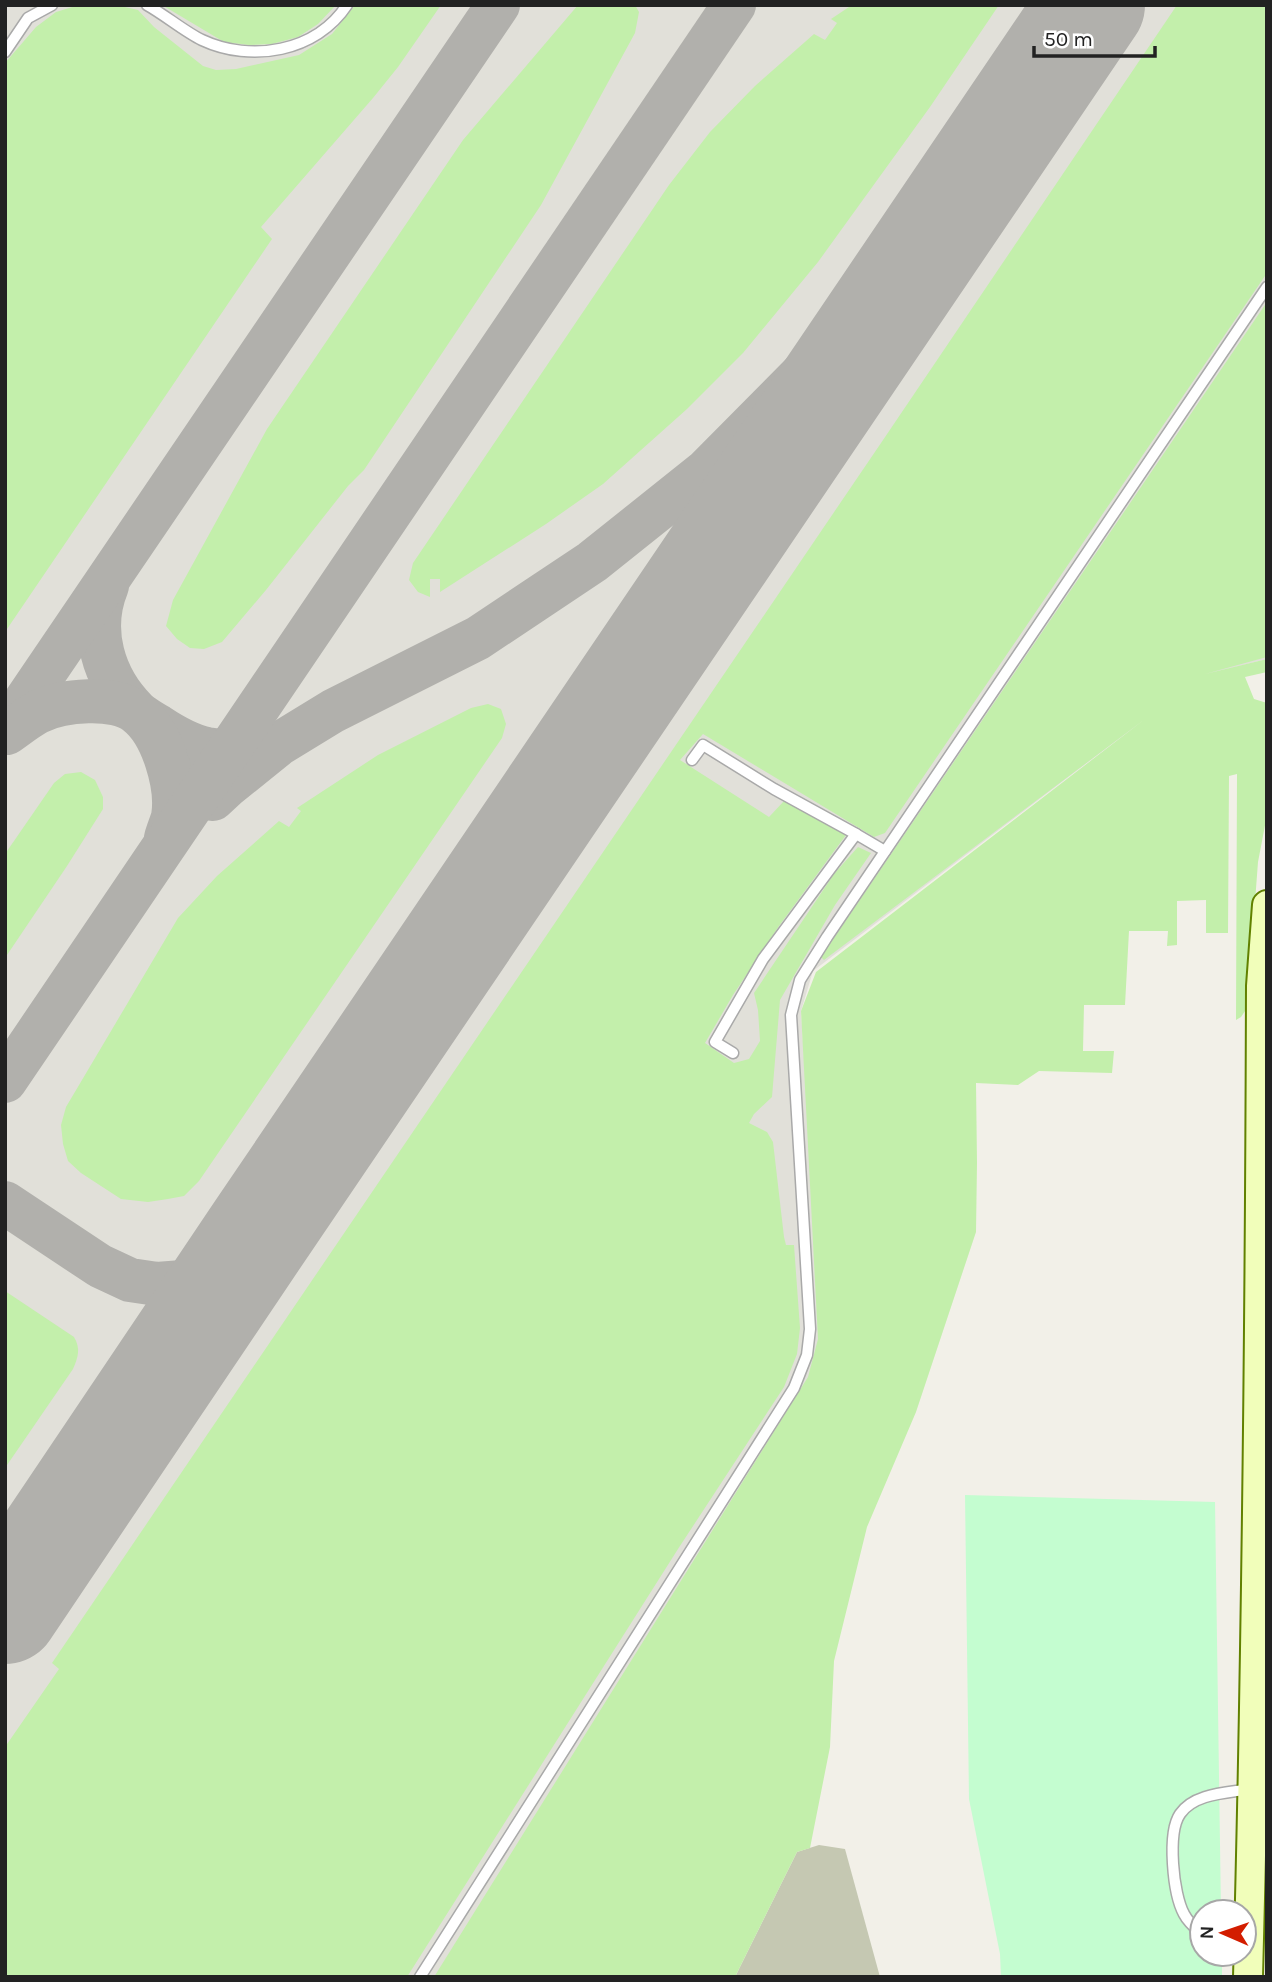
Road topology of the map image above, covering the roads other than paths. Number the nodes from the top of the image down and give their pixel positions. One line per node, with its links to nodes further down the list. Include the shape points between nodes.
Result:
1 (52, 5): 4 (lane, via 28,18)
2 (147, 5): 3 (lane, via 202,40 242,52 273,51 310,40)
3 (347, 5)
4 (5, 52)
5 (1267, 287): 8 (lane)
6 (692, 760): 7 (lane, via 703,744)
7 (856, 834): 8 (lane); 11 (lane, via 763,959 715,1042)
8 (885, 851): 16 (lane, via 800,980 791,1015 810,1329 807,1355 794,1388)
9 (1267, 905): 10 (main road)
10 (1264, 1002): 12 (main road)
11 (733, 1053)
12 (1263, 1330): 13 (main road)
13 (1254, 1789): 14 (main road); 15 (lane, via 1208,1796 1180,1814 1173,1873 1178,1900)
14 (1250, 1898)
15 (1188, 1920)
16 (420, 1977)

